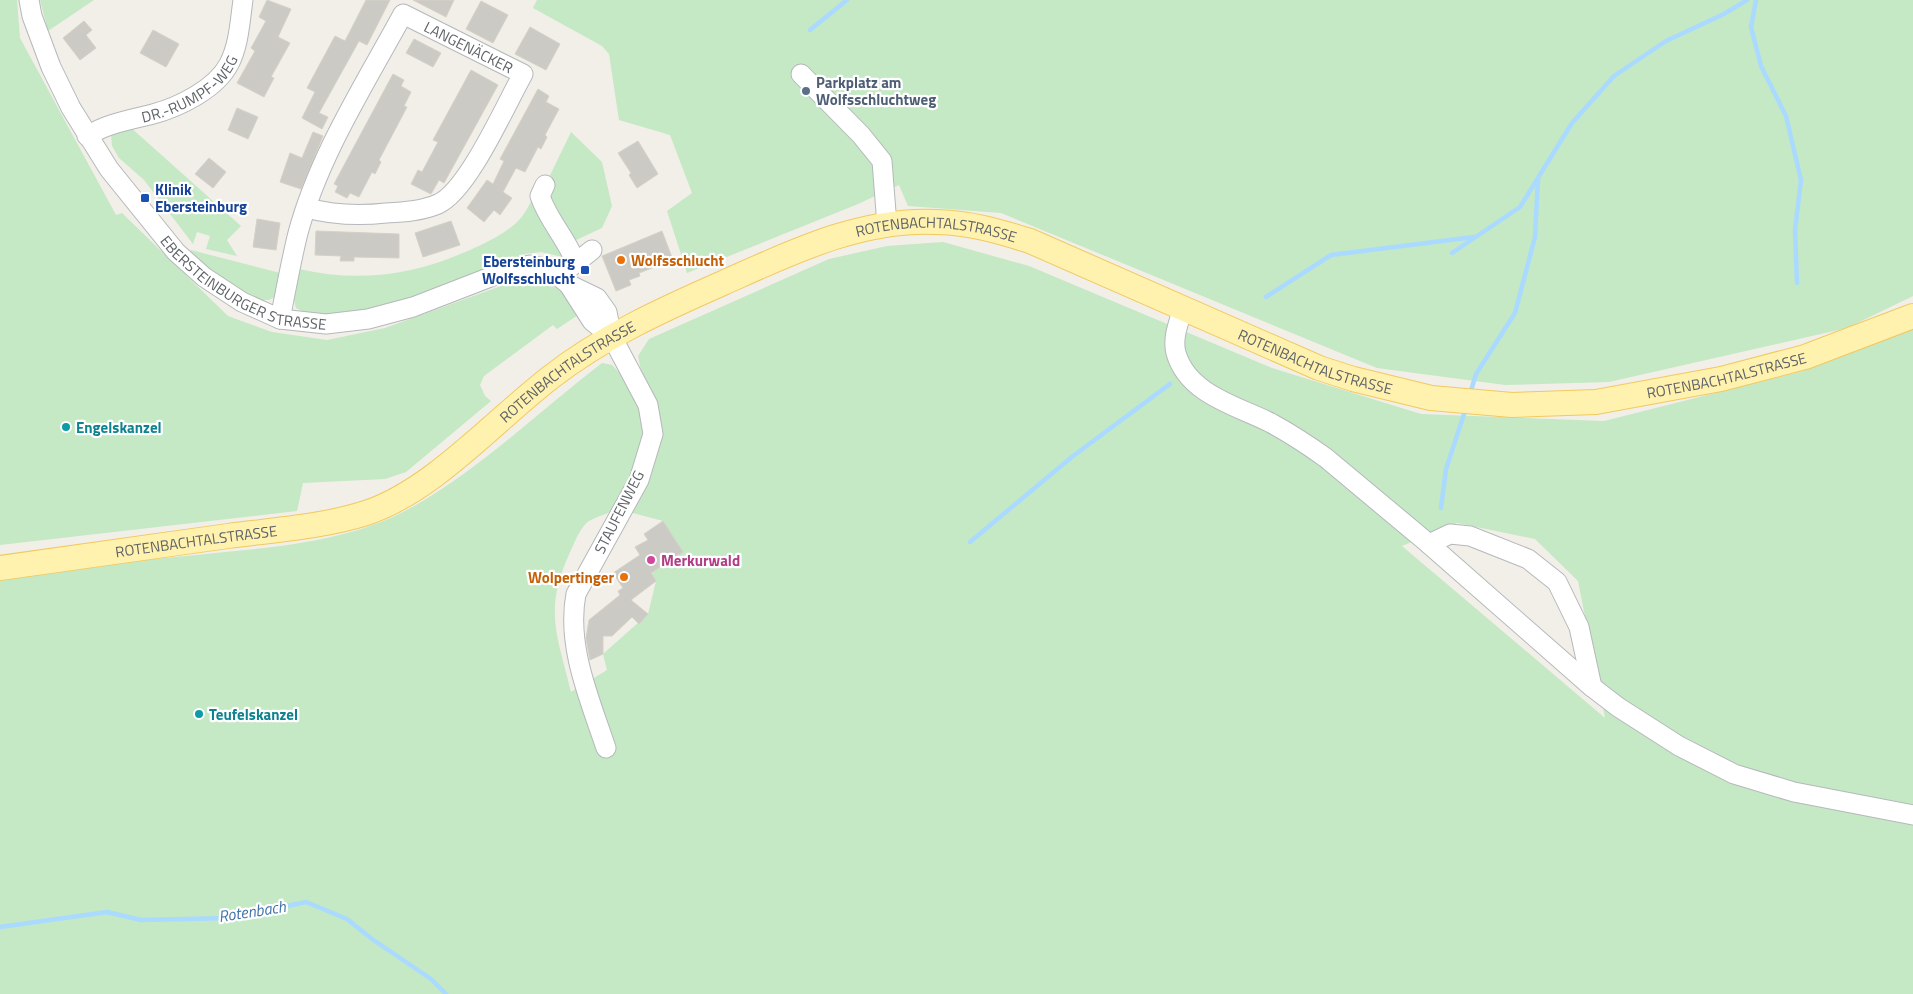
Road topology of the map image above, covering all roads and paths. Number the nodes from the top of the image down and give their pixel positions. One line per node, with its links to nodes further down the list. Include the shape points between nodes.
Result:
1 (29, 0): 4 (street, EBERSTEINBURGER STRASSE, via 51,67)
2 (243, 0): 4 (street, DR.-RUMPF-WEG, via 238,39 229,65 213,83 182,103 155,114 116,122)
3 (801, 74): 7 (street, via 882,161)
4 (87, 136): 13 (street, EBERSTEINBURGER STRASSE, via 139,208 176,252 204,277 234,297)
5 (545, 186): 9 (street, via 540,196 544,206)
6 (307, 208): 6 (street, LANGENÄCKER, via 341,127 403,14 522,74 471,169 440,203 414,211 376,214 330,214); 13 (street, LANGENÄCKER)
7 (887, 225): 11 (main road, ROTENBACHTALSTRASSE, via 935,221 987,227 1030,241); 14 (main road, ROTENBACHTALSTRASSE, via 842,235 796,251)
8 (592, 250): 9 (street)
9 (575, 261): 10 (street)
10 (564, 280): 13 (street, EBERSTEINBURGER STRASSE, via 540,266 520,266 413,307 368,319 326,324); 14 (street, EBERSTEINBURGER STRASSE, via 596,298 607,312)
11 (1184, 308): 12 (main road, ROTENBACHTALSTRASSE, via 1319,368 1353,379 1431,398 1512,405 1596,402 1721,379 1805,356); 15 (street, via 1176,333 1176,352 1182,367 1195,382 1215,397 1298,438)
12 (1913, 316)
13 (280, 319)
14 (612, 336): 16 (main road, ROTENBACHTALSTRASSE, via 553,375 439,471 400,497 368,512 305,527); 18 (street, STAUFENWEG, via 648,405 653,434 639,480 576,594 573,616 583,676)
15 (1429, 544): 17 (street); 17 (street, via 1450,534 1470,536 1528,559 1557,582 1579,627)
16 (0, 568)
17 (1592, 687): 19 (street, via 1679,746 1734,774 1794,792)
18 (606, 748)
19 (1913, 815)

